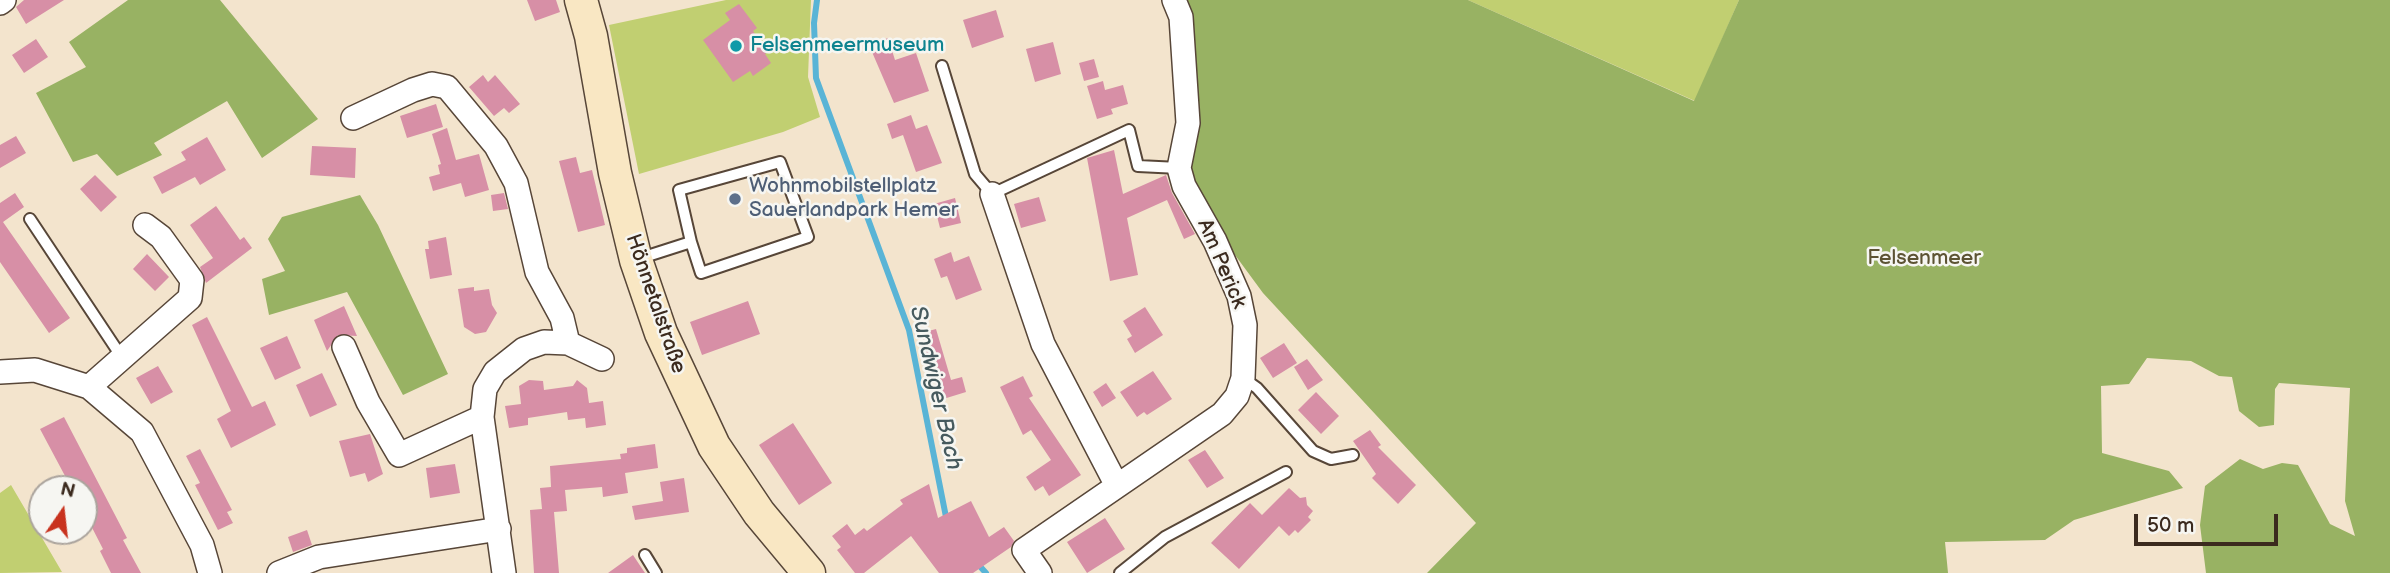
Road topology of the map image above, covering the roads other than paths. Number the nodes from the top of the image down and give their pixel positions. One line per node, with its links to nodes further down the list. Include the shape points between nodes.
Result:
1 (581, 0): 10 (main road, Hönnetalstraße)
2 (1174, 0): 5 (street, via 1181,17 1188,124)
3 (942, 66): 6 (lane, via 975,174)
4 (353, 118): 11 (street, via 413,90 447,87 496,146 516,183 537,272 562,318)
5 (1179, 168): 6 (lane, via 1138,166 1129,130); 16 (street, Am Perick, via 1239,296 1245,325)
6 (992, 194): 21 (street, via 1042,344)
7 (30, 219): 13 (lane)
8 (145, 225): 13 (street, via 160,237 192,280 190,298)
9 (691, 242): 9 (lane, via 701,273 808,237 780,162 679,190); 10 (lane)
10 (636, 260): 28 (main road, Hönnetalstraße, via 661,333 715,446 759,513)
11 (568, 343): 14 (street); 18 (street, via 544,342 524,349 495,372 485,389)
12 (344, 347): 18 (street, via 368,402 400,455)
13 (123, 359): 17 (street)
14 (602, 359)
15 (0, 372): 17 (street, via 35,370)
16 (1243, 378): 19 (lane, via 1312,452 1331,459); 21 (street, Am Perick, via 1237,396 1222,414)
17 (89, 387): 24 (street, via 142,432 202,545)
18 (482, 417): 22 (street)
19 (1353, 455)
20 (1286, 472): 30 (lane, via 1165,537)
21 (1116, 484): 29 (street, Am Perick, via 1024,550)
22 (499, 529): 25 (street, via 320,557); 26 (street)
23 (645, 555): 27 (lane)
24 (210, 573)
25 (279, 573)
26 (504, 573)
27 (656, 573)
28 (809, 573)
29 (1040, 573)
30 (1120, 573)

